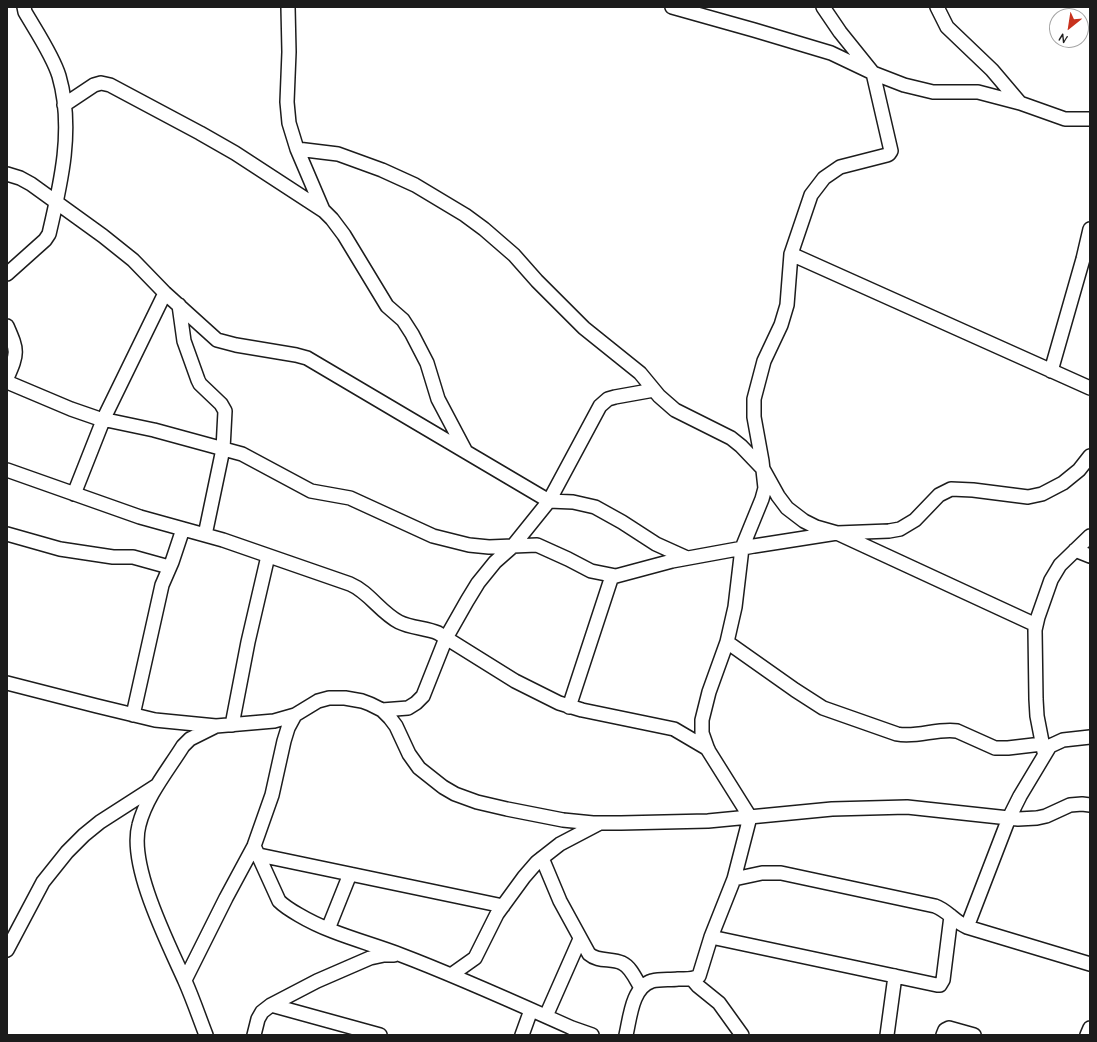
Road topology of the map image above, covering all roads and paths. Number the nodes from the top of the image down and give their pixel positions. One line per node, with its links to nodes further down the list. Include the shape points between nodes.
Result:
1 (24, 7): 8 (street, via 55,66)
2 (288, 7): 10 (street, via 287,112)
3 (672, 7): 6 (street, via 831,53)
4 (823, 7): 6 (street)
5 (937, 7): 7 (street, via 947,27 992,70)
6 (873, 73): 7 (street, via 904,85 934,92 978,92); 15 (street, via 890,152 888,155 840,167 824,178 811,195)
7 (1020, 103): 9 (street, via 1065,119)
8 (64, 105): 12 (street, via 66,137); 13 (street, via 94,86 101,83 110,85 235,153)
9 (1090, 119)
10 (297, 149): 13 (street); 25 (street, via 338,154 382,170 415,185 465,215 497,239 584,328 640,374)
11 (7, 174): 12 (street, via 26,181)
12 (57, 202): 16 (street, via 49,234 45,240); 17 (street, via 133,260)
13 (324, 212): 28 (street, via 344,235 387,306 403,320 412,334 427,363 438,398)
14 (1090, 229): 21 (street)
15 (792, 254): 21 (street); 30 (street, via 787,305 781,325 764,361 754,400 754,417)
16 (7, 274)
17 (165, 293): 18 (street); 26 (street)
18 (179, 305): 27 (street, via 184,341 198,380 225,411); 28 (street, via 217,340 236,346 307,358)
19 (7, 326): 20 (street)
20 (10, 338): 22 (street, via 16,349)
21 (1051, 371): 24 (street)
22 (7, 378)
23 (7, 382): 26 (street, via 71,409)
24 (1090, 388)
25 (654, 390): 30 (street, via 674,410 737,442); 33 (street, via 615,396 600,406)
26 (104, 418): 27 (street); 32 (street)
27 (223, 449): 37 (street); 39 (street, via 242,454 311,491 350,498 433,536 469,545)
28 (466, 452): 33 (street)
29 (1090, 456): 35 (street, via 1079,470 1063,483 1042,494 1028,497 952,489 939,495 915,520 900,529)
30 (763, 469): 35 (street, via 787,508 816,527); 40 (street, via 765,488)
31 (7, 470): 32 (street)
32 (74, 494): 34 (street)
33 (550, 501): 39 (street); 44 (street, via 586,504 622,522 656,544)
34 (183, 529): 37 (street); 45 (street)
35 (837, 533): 40 (street); 47 (street)
36 (7, 534): 45 (street, via 60,549 114,557 133,557)
37 (204, 535): 42 (street)
38 (1090, 536): 41 (street)
39 (512, 547): 46 (street, via 528,544 540,546 591,572); 48 (street, via 495,562 478,583)
40 (742, 548): 44 (street); 49 (street, via 735,607)
41 (1075, 550): 43 (street); 47 (street, via 1060,565 1051,580)
42 (268, 556): 48 (street, via 356,586 399,622 431,630); 55 (street)
43 (1090, 556)
44 (687, 558): 46 (street)
45 (169, 567): 53 (street, via 162,585)
46 (612, 576): 51 (street)
47 (1036, 624): 59 (street, via 1037,716)
48 (446, 638): 51 (street, via 515,681); 52 (street, via 423,696 408,708)
49 (727, 642): 58 (street, via 702,720 702,733); 59 (street, via 823,708 896,734 915,735 951,730 995,748)
50 (7, 683): 53 (street)
51 (569, 707): 58 (street, via 674,729)
52 (382, 710): 54 (street, via 362,701 329,698 318,701); 64 (street, via 396,726 408,754 419,768 455,794 477,802 536,815)
53 (133, 715): 56 (street, via 155,720)
54 (295, 715): 55 (street, via 274,721); 65 (street, via 286,735)
55 (232, 725): 56 (street)
56 (216, 726): 60 (street, via 186,742)
57 (1090, 737): 59 (street, via 1063,740)
58 (708, 749): 62 (street)
59 (1044, 750): 63 (street)
60 (159, 784): 75 (street, via 100,822 67,852 43,882); 81 (street, via 142,813 137,846 141,875)
61 (1090, 805): 63 (street, via 1070,805 1037,818)
62 (750, 817): 63 (street, via 832,809 907,807); 64 (street, via 708,821); 68 (street)
63 (1009, 818): 71 (street)
64 (600, 823): 66 (street, via 560,844)
65 (256, 850): 67 (street); 72 (street, via 279,901 305,919); 81 (street, via 226,898)
66 (542, 858): 69 (street); 74 (street)
67 (350, 874): 69 (street); 72 (street)
68 (734, 879): 70 (street, via 762,873 781,873 935,906); 73 (street)
69 (503, 906): 78 (street, via 475,958)
70 (951, 916): 71 (street); 79 (street, via 942,983 937,985)
71 (967, 927): 77 (street)
72 (328, 929): 76 (street)
73 (711, 937): 79 (street); 80 (street, via 699,976)
74 (580, 939): 82 (street, via 595,958 613,960 627,966); 85 (street)
75 (7, 950)
76 (401, 955): 78 (street); 83 (street, via 370,958 316,981)
77 (1090, 964)
78 (451, 975): 84 (street)
79 (895, 976): 94 (street)
80 (692, 979): 82 (street, via 654,980); 93 (street, via 719,1003)
81 (185, 980): 87 (street)
82 (641, 988): 92 (street, via 635,998)
83 (271, 1005): 88 (street, via 258,1019); 89 (street)
84 (531, 1010): 85 (street); 90 (street)
85 (546, 1016): 91 (street)
86 (1090, 1028): 97 (street)
87 (206, 1035)
88 (254, 1035)
89 (380, 1035)
90 (522, 1035)
91 (592, 1035)
92 (626, 1035)
93 (742, 1035)
94 (888, 1035)
95 (943, 1035): 96 (street, via 949,1028)
96 (974, 1035)
97 (1087, 1035)

